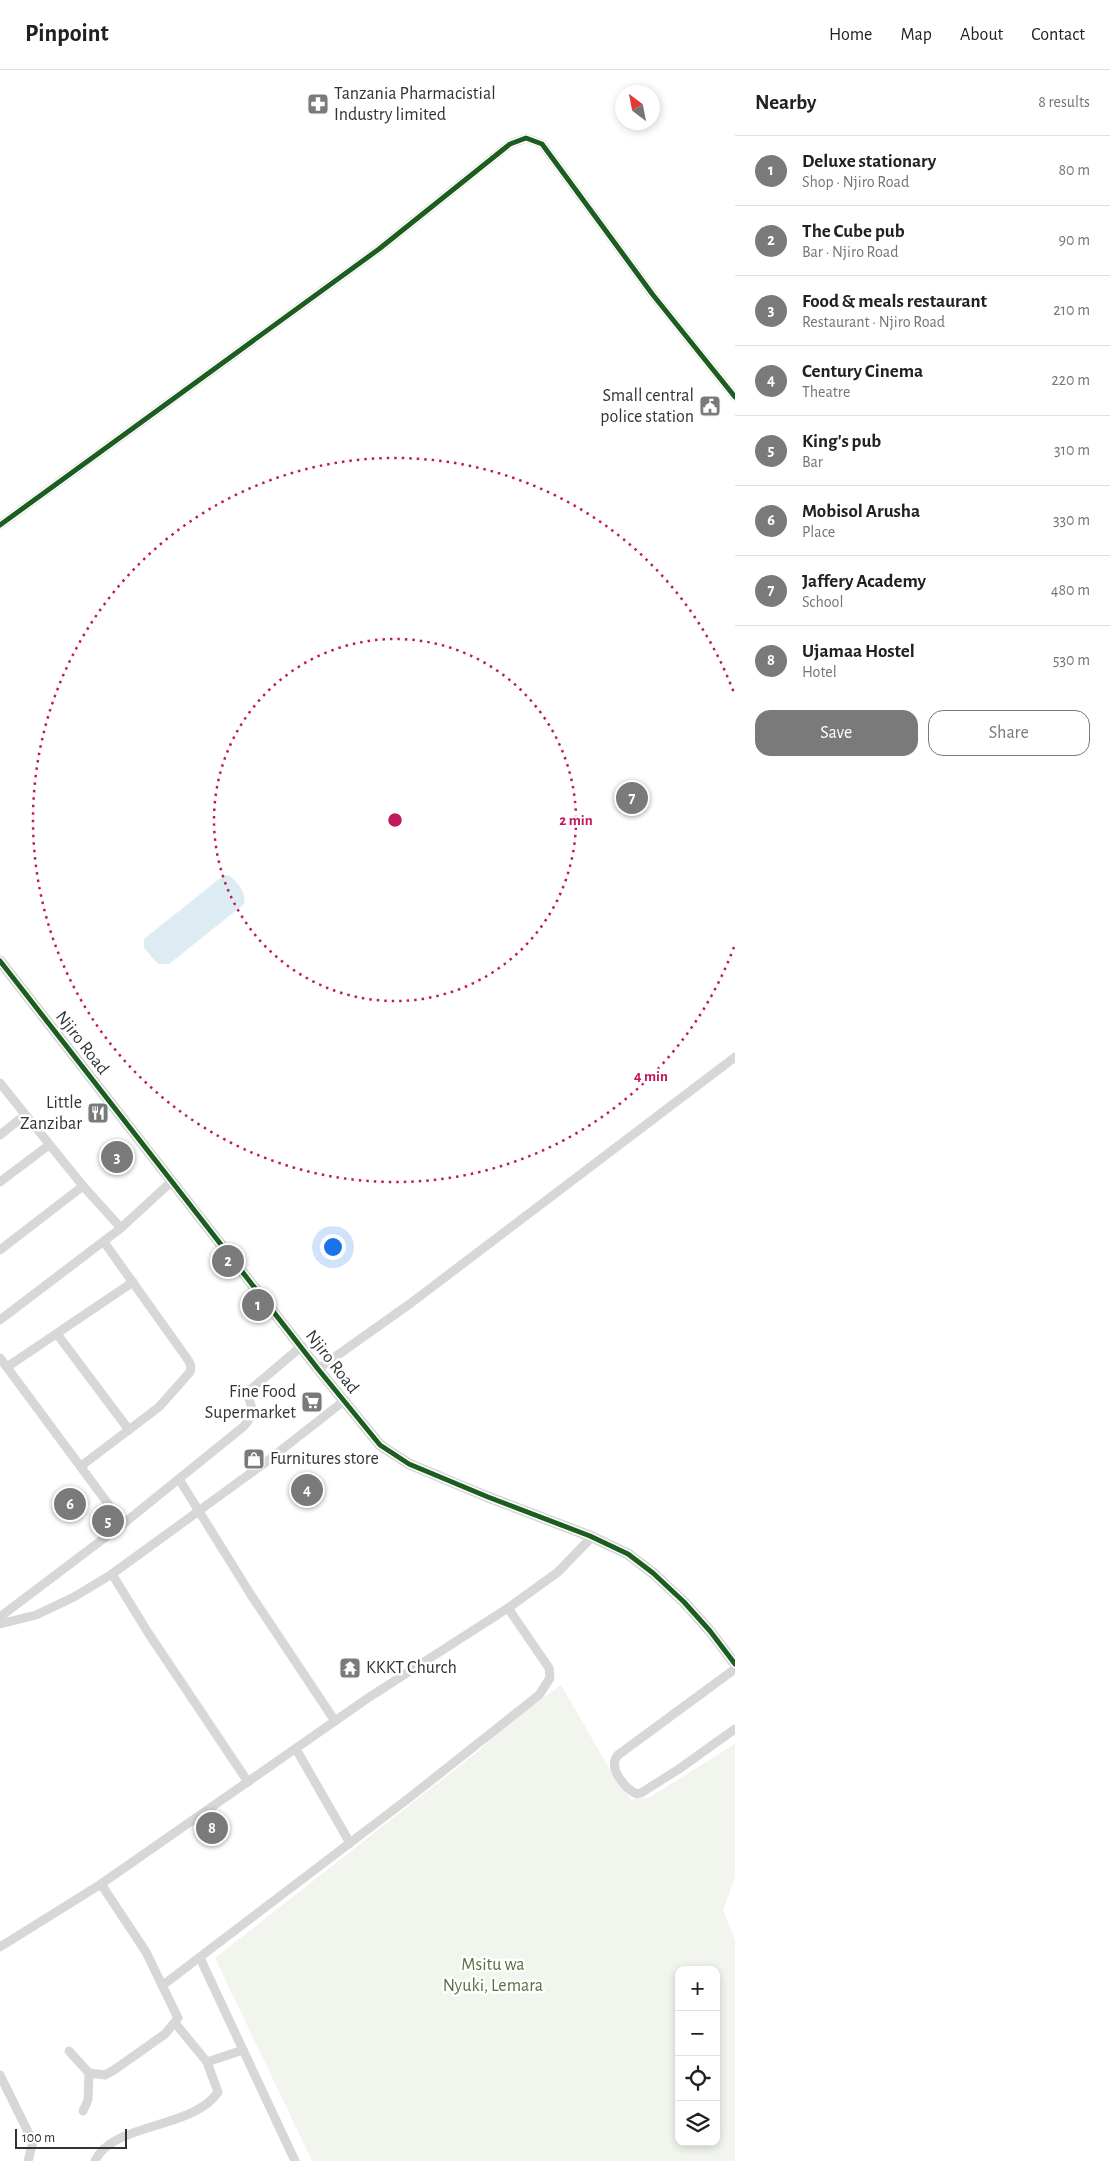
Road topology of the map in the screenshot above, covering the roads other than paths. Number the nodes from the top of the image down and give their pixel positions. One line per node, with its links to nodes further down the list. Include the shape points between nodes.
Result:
1 (735, 396): 2 (street, via 654,296 542,144 526,138 510,144 379,250)
2 (0, 525)
3 (2, 966): 9 (street, Njiro Road)
4 (735, 1057): 21 (street, via 411,1303)
5 (0, 1083): 6 (street)
6 (25, 1115): 7 (street); 8 (street)
7 (0, 1135)
8 (49, 1145): 10 (street); 11 (street)
9 (172, 1181): 12 (street); 18 (street, Njiro Road)
10 (0, 1182)
11 (83, 1186): 12 (street); 14 (street)
12 (121, 1228): 13 (street)
13 (104, 1242): 15 (street); 16 (street)
14 (0, 1250)
15 (133, 1282): 17 (street); 23 (street, via 191,1365 190,1372 169,1398)
16 (0, 1320)
17 (57, 1334): 20 (street); 23 (street)
18 (302, 1346): 21 (street, Njiro Road); 25 (street, via 250,1390 254,1412 249,1421)
19 (0, 1358): 20 (street)
20 (7, 1367): 24 (street)
21 (318, 1369): 22 (street, Njiro Road)
22 (345, 1400): 26 (street); 28 (street, Njiro Road, via 380,1445 398,1458)
23 (129, 1430): 24 (street)
24 (81, 1466): 27 (street)
25 (179, 1479): 26 (street); 27 (street)
26 (199, 1511): 29 (street); 35 (street)
27 (123, 1524): 31 (street)
28 (590, 1536): 30 (street, via 558,1572); 33 (street, Njiro Road, via 628,1554 658,1577 710,1631)
29 (112, 1574): 32 (street, via 36,1615); 38 (street)
30 (508, 1608): 35 (street); 39 (street, via 549,1668 550,1678 546,1686 528,1705)
31 (0, 1617)
32 (0, 1624)
33 (735, 1664)
34 (735, 1669): 36 (street, via 618,1755 614,1762 615,1770 632,1792 641,1793)
35 (335, 1720): 37 (street)
36 (735, 1729)
37 (296, 1749): 38 (street); 39 (street)
38 (248, 1782): 40 (street)
39 (350, 1843): 42 (street)
40 (101, 1884): 41 (street); 43 (street, via 146,1952)
41 (0, 1947)
42 (200, 1958): 43 (street); 45 (street)
43 (163, 1985): 44 (street, via 177,2013)
44 (175, 2023): 47 (street); 48 (street, via 165,2034 114,2070 105,2075)
45 (243, 2050): 47 (street); 53 (street)
46 (68, 2051): 48 (street)
47 (207, 2062): 52 (street, via 218,2092 212,2101 193,2113 106,2145)
48 (88, 2073): 50 (street, via 88,2100)
49 (0, 2075): 51 (street, via 33,2142)
50 (83, 2112)
51 (28, 2161)
52 (95, 2161)
53 (295, 2161)

